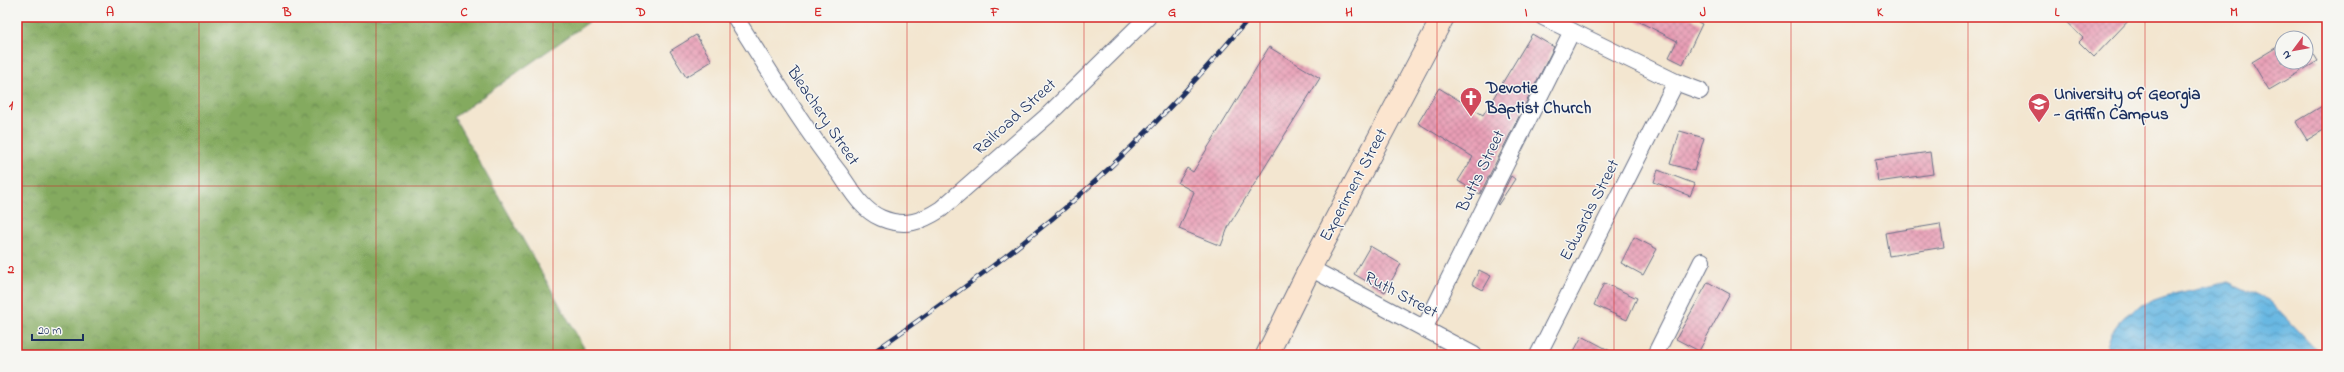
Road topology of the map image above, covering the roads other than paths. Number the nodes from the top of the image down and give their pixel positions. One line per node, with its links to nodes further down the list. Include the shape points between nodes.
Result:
1 (734, 17): 8 (street, Bleachery Street, via 812,137 864,206 881,218)
2 (1148, 17): 8 (street, Railroad Street, via 1046,117 941,209 923,221 909,224)
3 (1443, 17): 10 (main road, Experiment Street)
4 (1543, 17): 5 (street)
5 (1572, 31): 6 (street); 11 (street, Butts Street)
6 (1676, 82): 7 (street); 14 (street, Edwards Street)
7 (1700, 91)
8 (895, 222)
9 (1702, 261): 15 (street)
10 (1310, 268): 11 (street, Ruth Street); 12 (main road, Experiment Street)
11 (1424, 329): 13 (street, Ruth Street)
12 (1267, 355)
13 (1474, 355)
14 (1538, 355)
15 (1655, 355)

